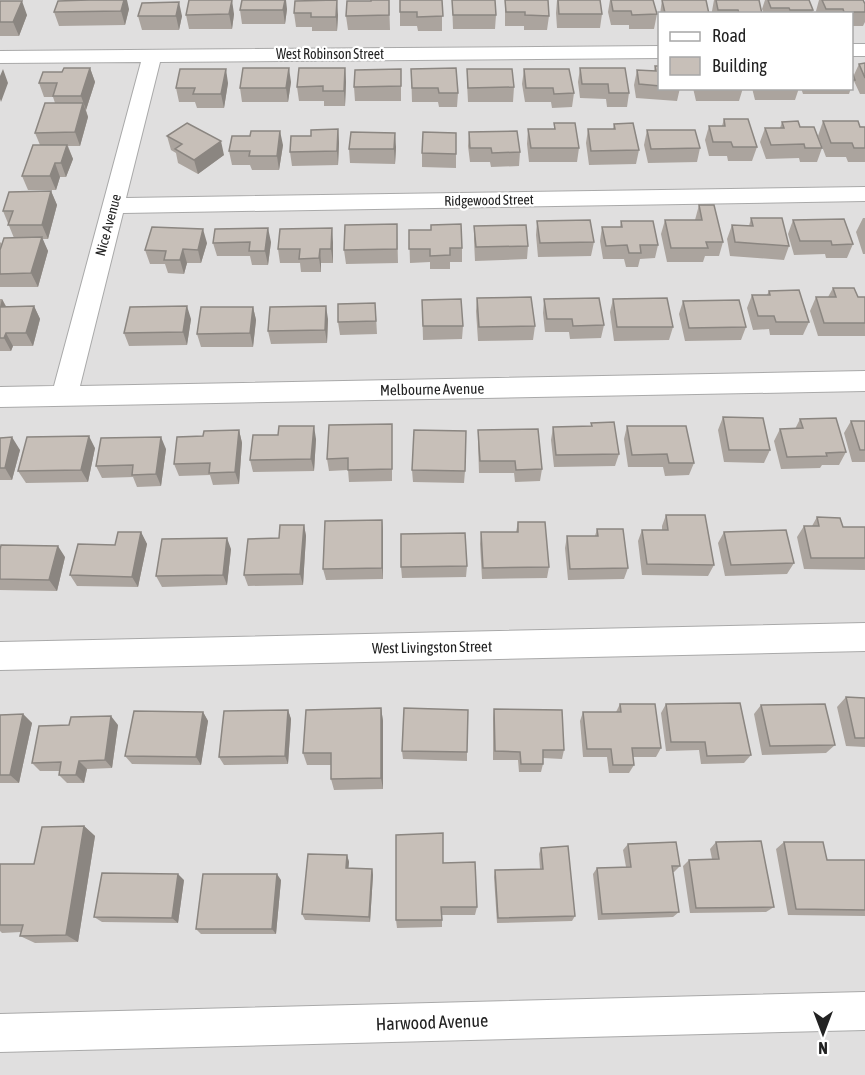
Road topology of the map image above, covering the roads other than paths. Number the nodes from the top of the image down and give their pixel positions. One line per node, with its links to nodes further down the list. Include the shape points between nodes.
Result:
1 (658, 51): 2 (street, West Robinson Street)
2 (152, 56): 3 (street, West Robinson Street); 5 (street, Nice Avenue)
3 (0, 57)
4 (865, 194): 5 (street, Ridgewood Street)
5 (113, 206): 7 (street, Nice Avenue)
6 (865, 381): 7 (street, Melbourne Avenue)
7 (64, 396): 8 (street, Melbourne Avenue)
8 (0, 397)
9 (865, 637): 10 (street, West Livingston Street)
10 (0, 656)
11 (865, 1011): 12 (street, Harwood Avenue)
12 (0, 1033)

